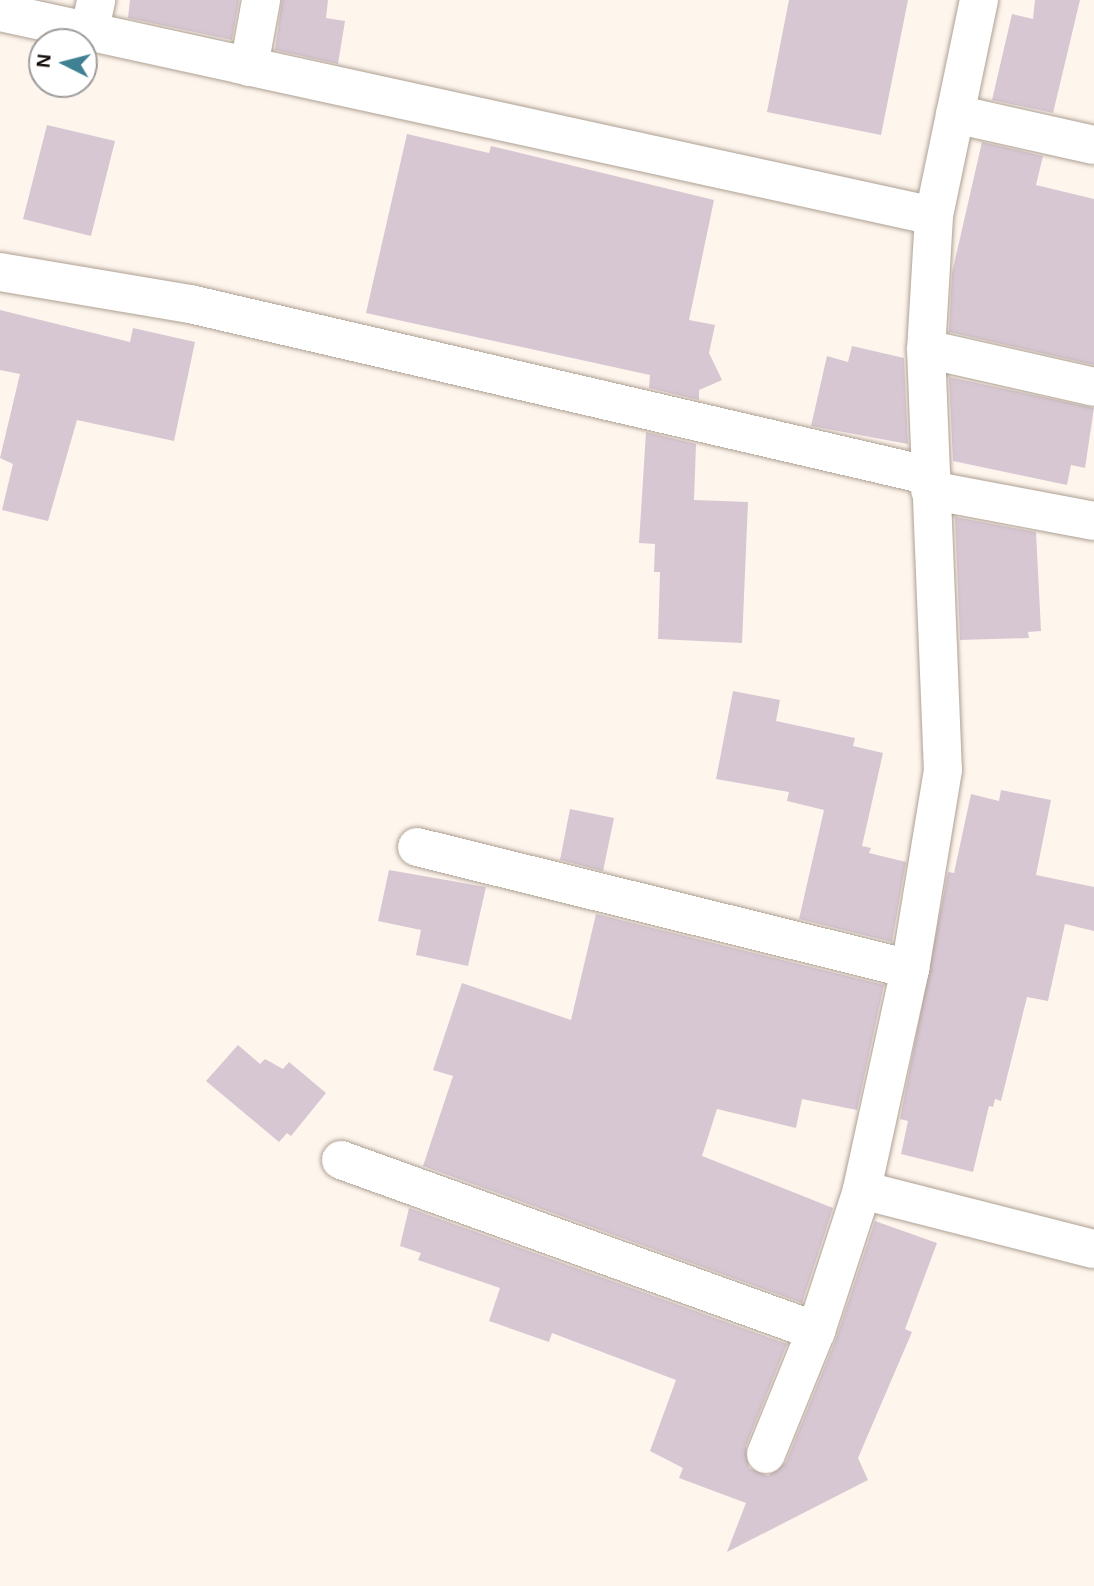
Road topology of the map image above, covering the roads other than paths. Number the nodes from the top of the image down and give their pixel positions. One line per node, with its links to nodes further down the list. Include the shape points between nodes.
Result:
1 (261, 0): 5 (street)
2 (979, 0): 6 (street)
3 (0, 12): 4 (street)
4 (93, 17): 5 (street)
5 (249, 67): 8 (street)
6 (955, 114): 7 (street); 8 (street)
7 (1094, 145)
8 (934, 216): 10 (street)
9 (0, 272): 12 (street, via 190,304)
10 (926, 349): 11 (street); 12 (street)
11 (1094, 387)
12 (931, 483): 13 (street); 15 (street, via 943,770)
13 (1094, 521)
14 (417, 847): 15 (street)
15 (909, 969): 17 (street)
16 (341, 1160): 19 (street)
17 (862, 1190): 18 (street); 19 (street)
18 (1094, 1249)
19 (816, 1331): 20 (street)
20 (766, 1454)

